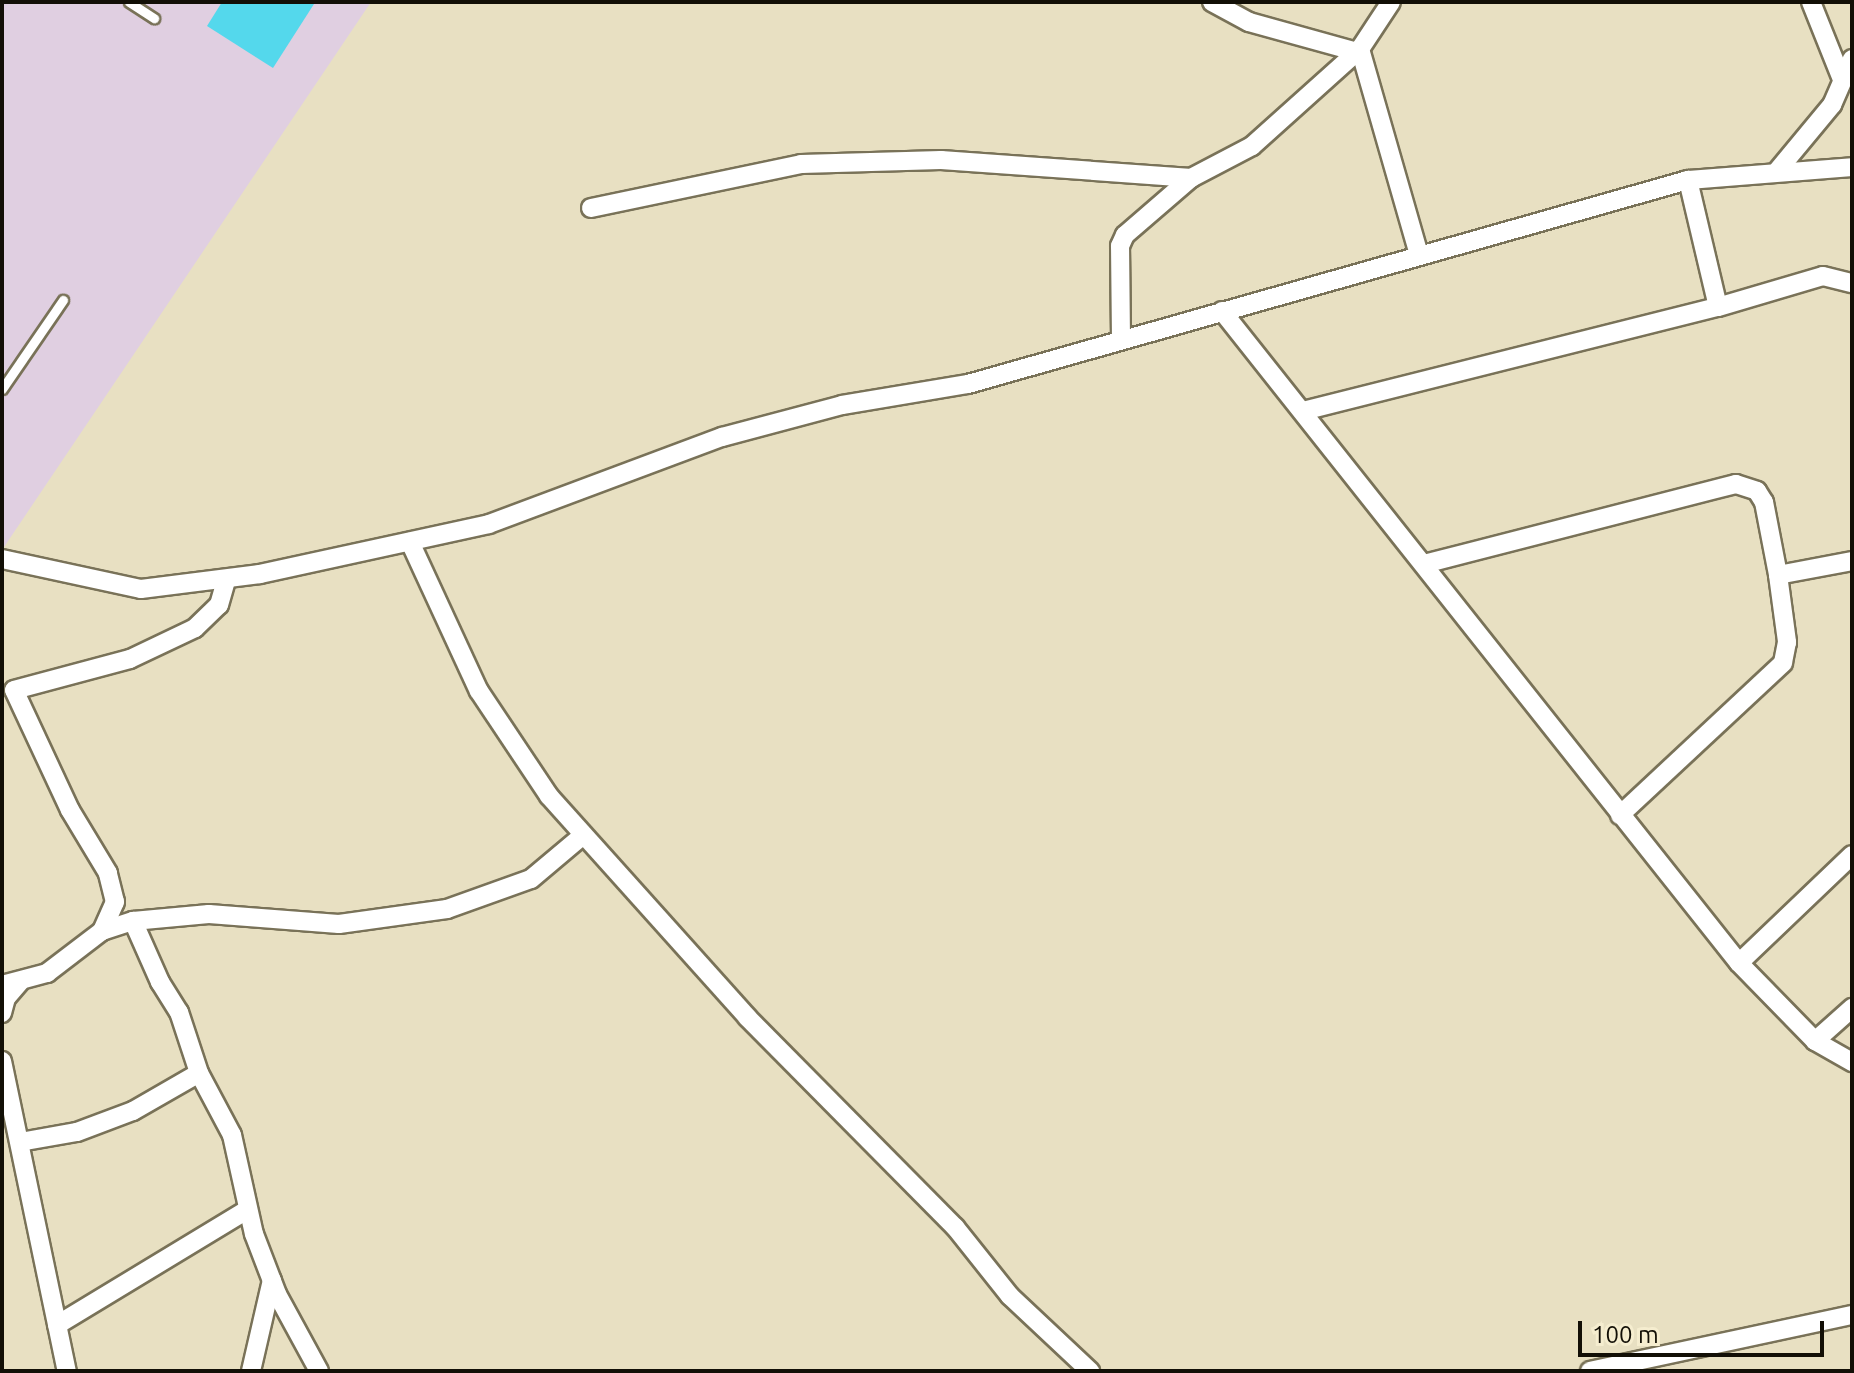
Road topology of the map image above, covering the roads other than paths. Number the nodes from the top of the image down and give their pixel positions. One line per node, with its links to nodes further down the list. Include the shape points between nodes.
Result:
1 (129, 2): 5 (lane)
2 (1212, 2): 6 (street, via 1249,22)
3 (1391, 2): 6 (street)
4 (1811, 2): 8 (street)
5 (154, 18)
6 (1358, 50): 11 (street, via 1252,146); 14 (street)
7 (1852, 59): 8 (street)
8 (1841, 77): 10 (street, via 1832,105)
9 (1852, 167): 10 (street)
10 (1778, 170): 12 (street)
11 (1191, 178): 13 (street, via 941,160 801,164); 19 (street, via 1133,227 1120,246)
12 (1688, 180): 14 (street); 17 (street)
13 (591, 208)
14 (1419, 255): 18 (street)
15 (1852, 283): 17 (street, via 1823,276)
16 (63, 300): 20 (lane)
17 (1718, 307): 21 (street)
18 (1222, 311): 19 (street); 21 (street)
19 (1121, 340): 22 (street, via 968,384 842,405 722,437 489,524)
20 (2, 389)
21 (1303, 411): 25 (street)
22 (410, 542): 27 (street); 30 (street, via 479,691)
23 (2, 559): 27 (street, via 79,580 141,589)
24 (1852, 561): 26 (street)
25 (1424, 564): 26 (street, via 1736,484 1748,485 1764,502); 29 (street)
26 (1778, 575): 29 (street, via 1787,642 1778,672)
27 (226, 580): 28 (street, via 219,605 195,628 130,659)
28 (8, 692): 33 (street, via 108,873 115,902)
29 (1620, 815): 34 (street)
30 (582, 836): 32 (street, via 531,879 490,897 423,914 339,924 199,914); 51 (street, via 747,1017 955,1227 1010,1296)
31 (1852, 855): 34 (street)
32 (133, 921): 33 (street); 41 (street, via 179,1012)
33 (102, 931): 35 (street, via 62,965)
34 (1739, 963): 38 (street)
35 (11, 984): 37 (street)
36 (1852, 1008): 38 (street)
37 (2, 1013)
38 (1815, 1041): 40 (street)
39 (2, 1061): 42 (street)
40 (1852, 1062)
41 (199, 1073): 42 (street, via 133,1111 77,1132); 43 (street, via 232,1135)
42 (20, 1142): 46 (street)
43 (247, 1210): 44 (street); 46 (street)
44 (272, 1280): 48 (street); 50 (street)
45 (1852, 1315): 47 (street)
46 (57, 1325): 49 (street)
47 (1624, 1368): 52 (street)
48 (318, 1370)
49 (67, 1371)
50 (251, 1371)
51 (1090, 1371)
52 (1590, 1371)

